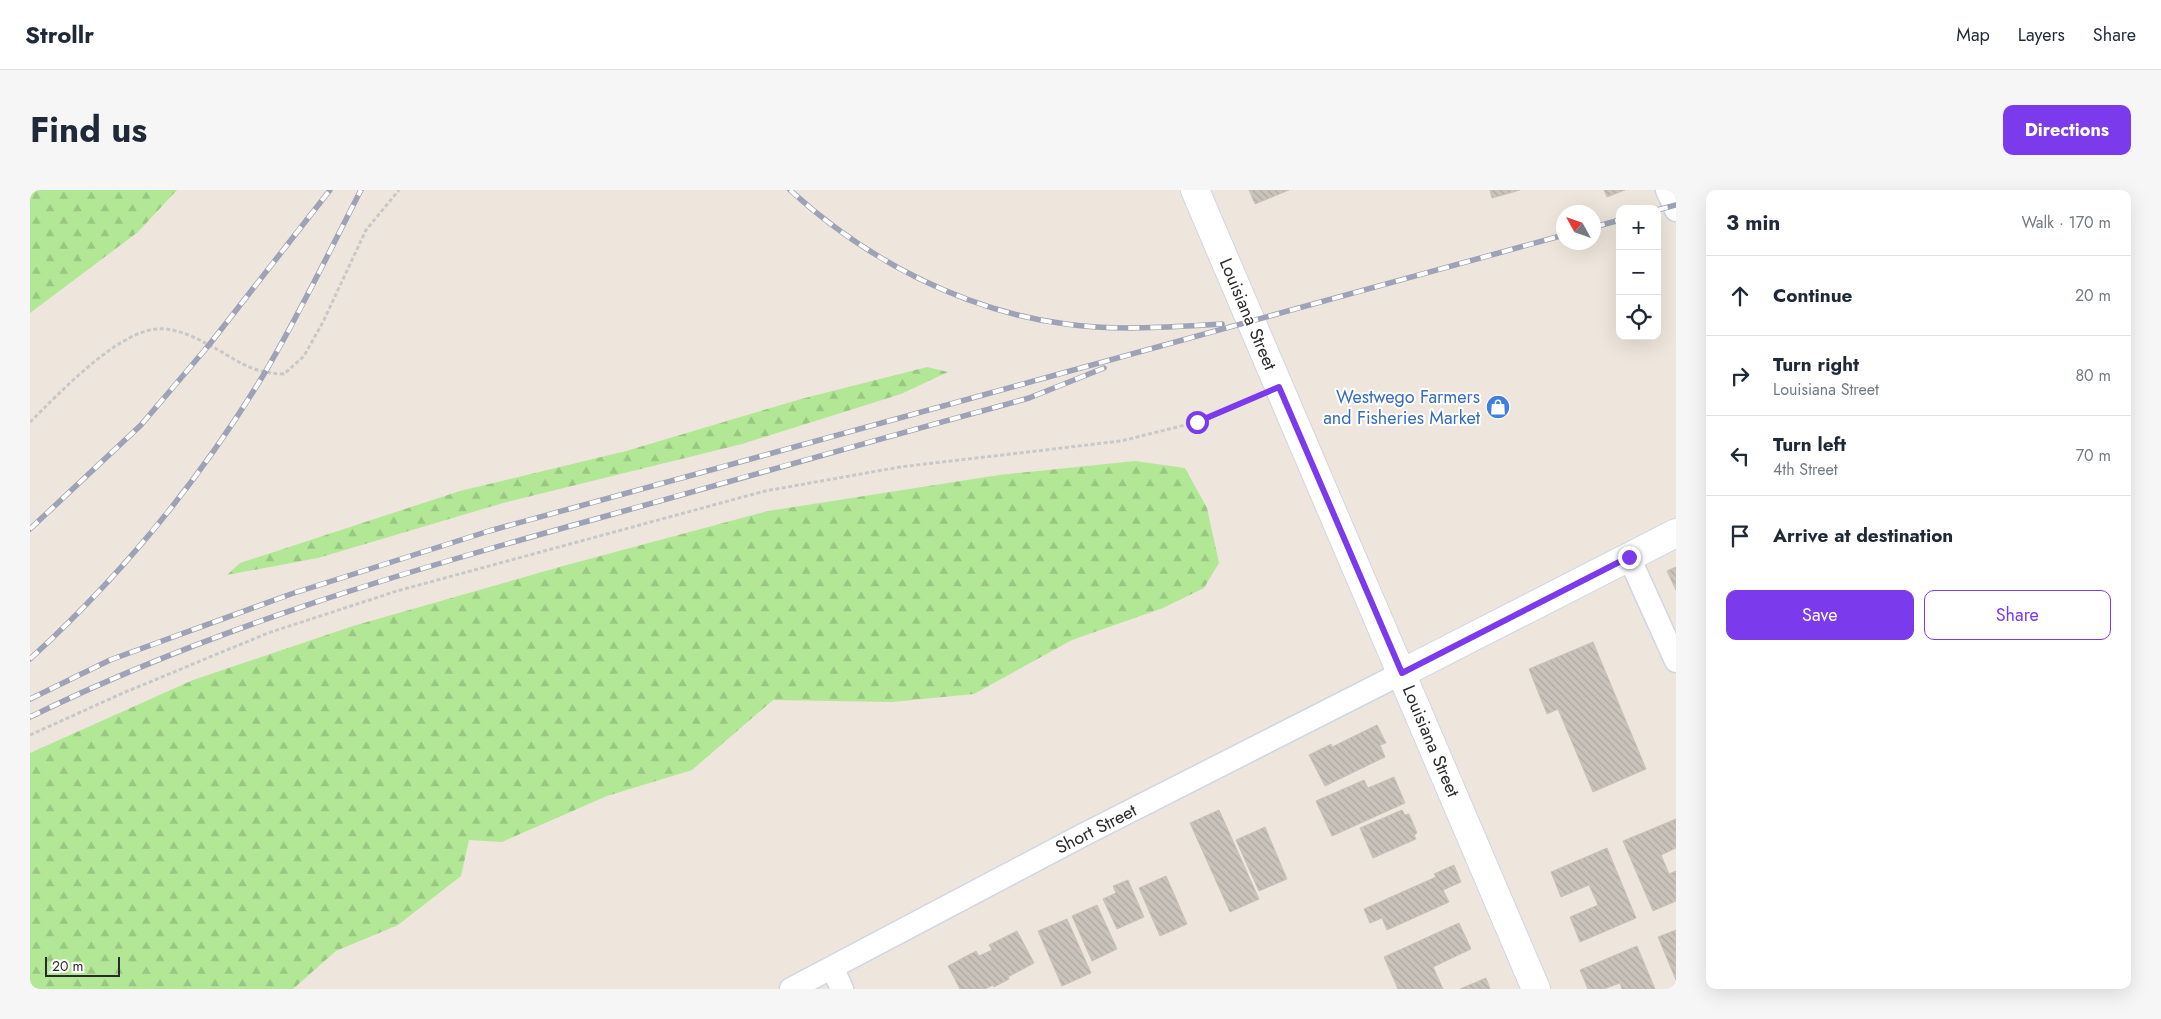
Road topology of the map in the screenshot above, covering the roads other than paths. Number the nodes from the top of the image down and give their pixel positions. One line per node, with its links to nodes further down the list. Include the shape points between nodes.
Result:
1 (1194, 190): 7 (main road, Louisiana Street)
2 (1667, 190): 3 (street)
3 (1676, 210)
4 (1676, 533): 5 (main road)
5 (1629, 557): 6 (street); 7 (main road)
6 (1676, 661)
7 (1402, 673): 8 (street, Short Street, via 1083,835); 11 (main road, Louisiana Street)
8 (833, 968): 9 (street, Short Street); 10 (street)
9 (791, 989)
10 (842, 989)
11 (1536, 989)

